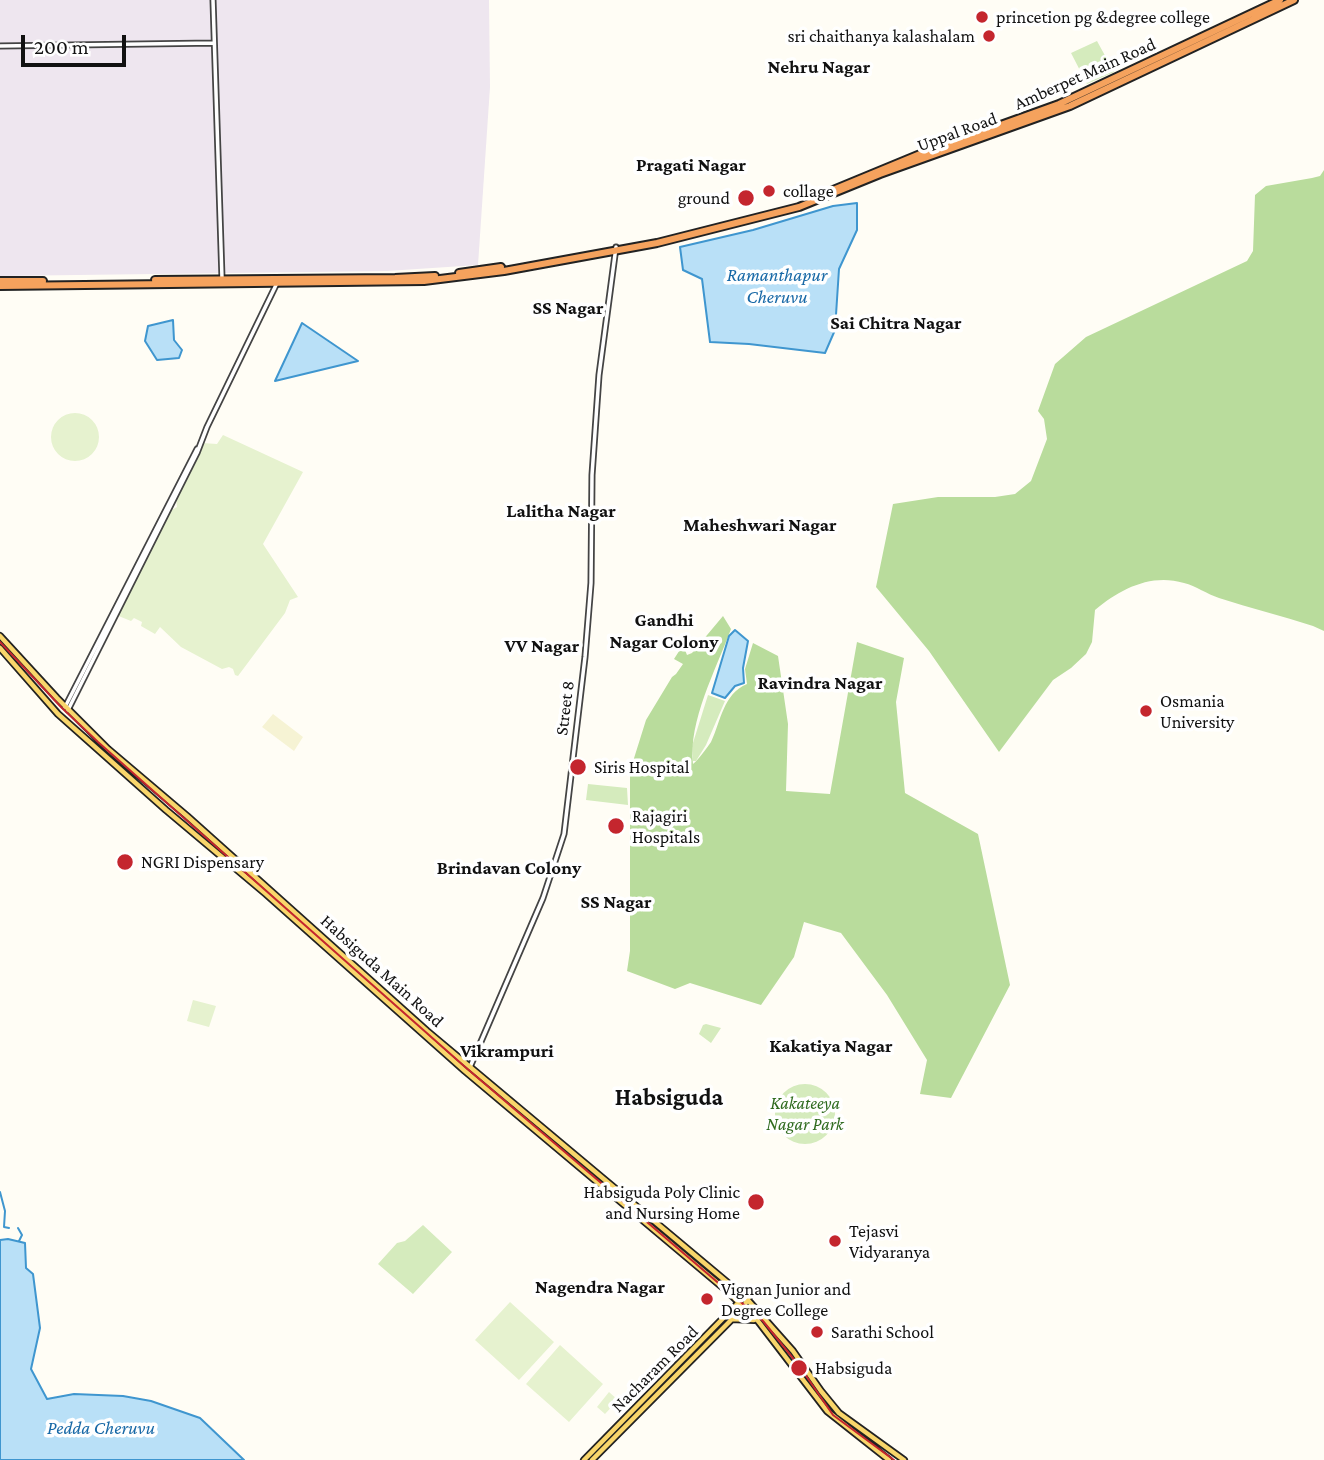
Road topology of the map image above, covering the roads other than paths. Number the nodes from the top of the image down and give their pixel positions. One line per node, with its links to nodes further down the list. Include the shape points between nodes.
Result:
1 (213, 0): 4 (street)
2 (1280, 0): 6 (highway, Amberpet Main Road, via 1059,104 920,154)
3 (1294, 0): 6 (highway, Uppal Road, via 1070,106)
4 (215, 43): 5 (street); 8 (street)
5 (0, 46)
6 (813, 200): 7 (highway, Uppal Road, via 728,225)
7 (616, 249): 9 (highway, Uppal Road, via 385,283); 18 (street, Street 8, via 599,376 591,583 564,834 536,917)
8 (222, 281): 9 (highway, Uppal Road); 10 (highway, Uppal Road)
9 (278, 281): 13 (street)
10 (0, 283)
11 (0, 636): 13 (main road, Habsiguda Main Road)
12 (0, 648): 15 (main road, Habsiguda Main Road, via 58,714)
13 (67, 708): 14 (main road, Habsiguda Main Road)
14 (110, 751): 15 (main road); 16 (main road, Habsiguda Main Road)
15 (106, 756): 17 (main road, Habsiguda Main Road)
16 (345, 957): 17 (main road); 18 (main road, Habsiguda Main Road)
17 (339, 962): 19 (main road, Habsiguda Main Road)
18 (470, 1067): 19 (main road, Habsiguda Main Road)
19 (615, 1193): 20 (main road, Habsiguda Main Road); 21 (main road, Habsiguda Main Road)
20 (730, 1295): 22 (main road, Habsiguda Main Road); 23 (main road)
21 (748, 1297): 22 (main road, Nacharam Road); 29 (main road, Habsiguda Main Road, via 839,1413)
22 (741, 1306): 23 (main road, Nacharam Road); 24 (main road, Nacharam Road); 25 (main road, Habsiguda Main Road)
23 (730, 1312): 26 (main road, Nacharam Road)
24 (731, 1319): 25 (main road); 27 (main road, Nacharam Road)
25 (758, 1321): 28 (main road, Habsiguda Main Road, via 827,1411)
26 (584, 1460)
27 (592, 1460)
28 (889, 1460)
29 (904, 1460)

